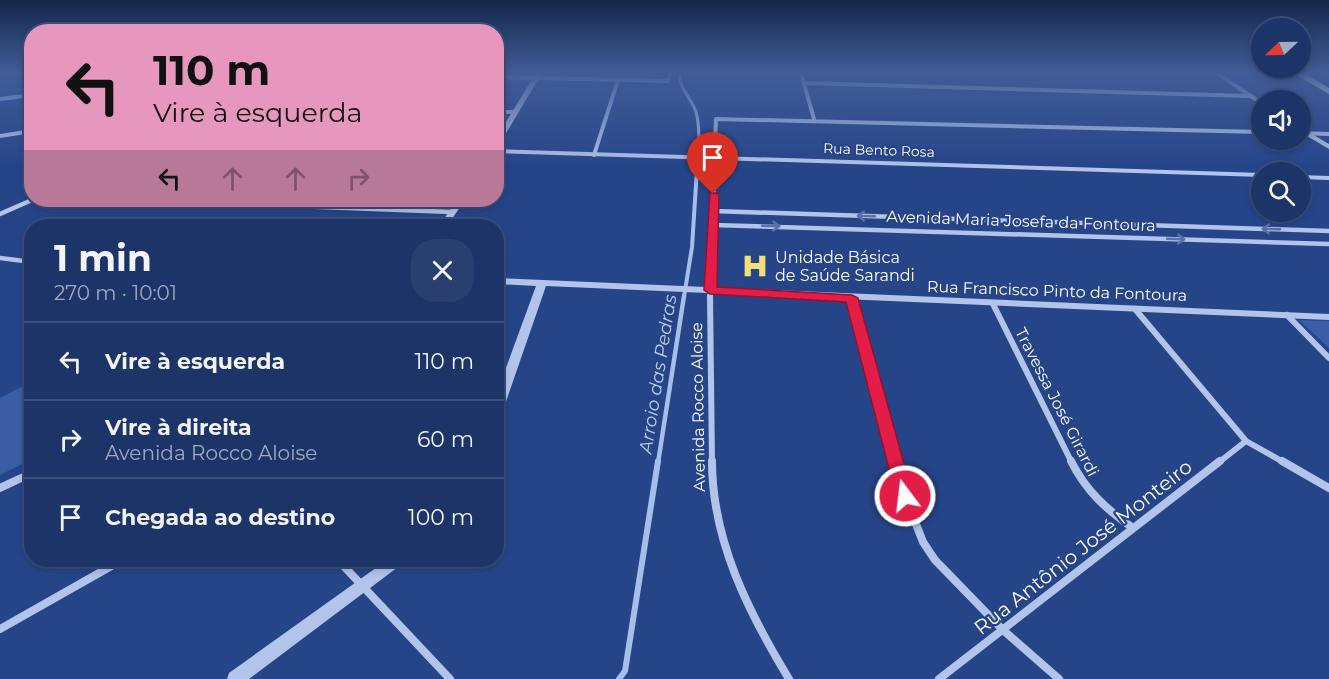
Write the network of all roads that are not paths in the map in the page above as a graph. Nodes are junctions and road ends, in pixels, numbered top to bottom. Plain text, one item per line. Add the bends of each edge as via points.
1 (520, 105) edge
2 (610, 105) edge
3 (810, 105) edge
4 (504, 111) edge
5 (516, 112) junction
6 (814, 119) junction
7 (24, 132) edge
8 (504, 132) edge
9 (1251, 132) edge
10 (1311, 133) edge
11 (1329, 134) edge
12 (0, 136) edge
13 (1311, 137) edge
14 (1329, 147) edge
15 (504, 152) edge
16 (594, 155) junction
17 (713, 159) junction
18 (1251, 176) edge
19 (1311, 177) edge
20 (1329, 178) edge
21 (24, 204) edge
22 (289, 207) edge
23 (456, 207) edge
24 (713, 211) junction
25 (453, 212) junction
26 (0, 214) edge
27 (448, 219) edge
28 (1092, 223) junction
29 (713, 225) junction
30 (1329, 231) edge
31 (1103, 237) junction
32 (1329, 244) edge
33 (0, 258) edge
34 (24, 261) edge
35 (504, 281) edge
36 (542, 283) junction
37 (707, 290) junction
38 (852, 298) junction
39 (993, 304) junction
40 (1135, 309) junction
41 (1287, 315) junction
42 (1329, 316) edge
43 (1329, 358) edge
44 (504, 391) edge
45 (1246, 441) junction
46 (24, 477) edge
47 (0, 488) edge
48 (1329, 488) edge
49 (1133, 528) junction
50 (110, 567) edge
51 (345, 567) edge
52 (388, 567) edge
53 (363, 586) junction
54 (0, 629) edge
55 (1003, 630) junction
56 (235, 679) edge
57 (450, 679) edge
58 (789, 679) edge
59 (939, 679) edge
60 (1059, 679) edge

1 - 5 street
2 - 16 street
3 - 6 street
4 - 5 street
5 - 8 street
6 - 9 street
6 - 17 street, Avenida Rocco Aloise via 716,119
7 - 12 street
10 - 11 street
13 - 14 street
15 - 16 street, Rua Bento Rosa
16 - 17 street, Rua Bento Rosa
17 - 18 street, Rua Bento Rosa
17 - 24 street, Avenida Rocco Aloise
19 - 20 street
21 - 26 street
22 - 25 street
23 - 25 street
28 -> 24 street, Avenida Maria Josefa da Fontoura
24 - 29 street, Avenida Rocco Aloise
25 - 27 street
30 -> 28 street, Avenida Maria Josefa da Fontoura
28 - 31 street
29 -> 31 street, Avenida Maria Josefa da Fontoura
29 - 37 street, Avenida Rocco Aloise
31 -> 32 street, Avenida Maria Josefa da Fontoura
33 - 34 street
35 - 36 street, Rua Francisco Pinto da Fontoura
36 - 37 street, Rua Francisco Pinto da Fontoura
36 - 44 street
37 - 38 street, Rua Francisco Pinto da Fontoura
37 - 58 street, Avenida Rocco Aloise via 712,492 732,568 756,625
38 - 39 street, Rua Francisco Pinto da Fontoura
38 - 55 street via 915,525 935,560
39 - 40 street, Rua Francisco Pinto da Fontoura
39 - 49 street, Travessa José Girardi via 1081,481 1102,506
40 - 41 street, Rua Francisco Pinto da Fontoura
40 - 45 street
41 - 42 street, Rua Francisco Pinto da Fontoura
41 - 43 street
45 - 48 street
45 - 49 street, Rua Antônio José Monteiro
46 - 47 street
49 - 55 street, Rua Antônio José Monteiro
50 - 54 street
51 - 53 street
52 - 53 street
53 - 56 street
53 - 57 street
55 - 59 street, Rua Antônio José Monteiro
55 - 60 street

